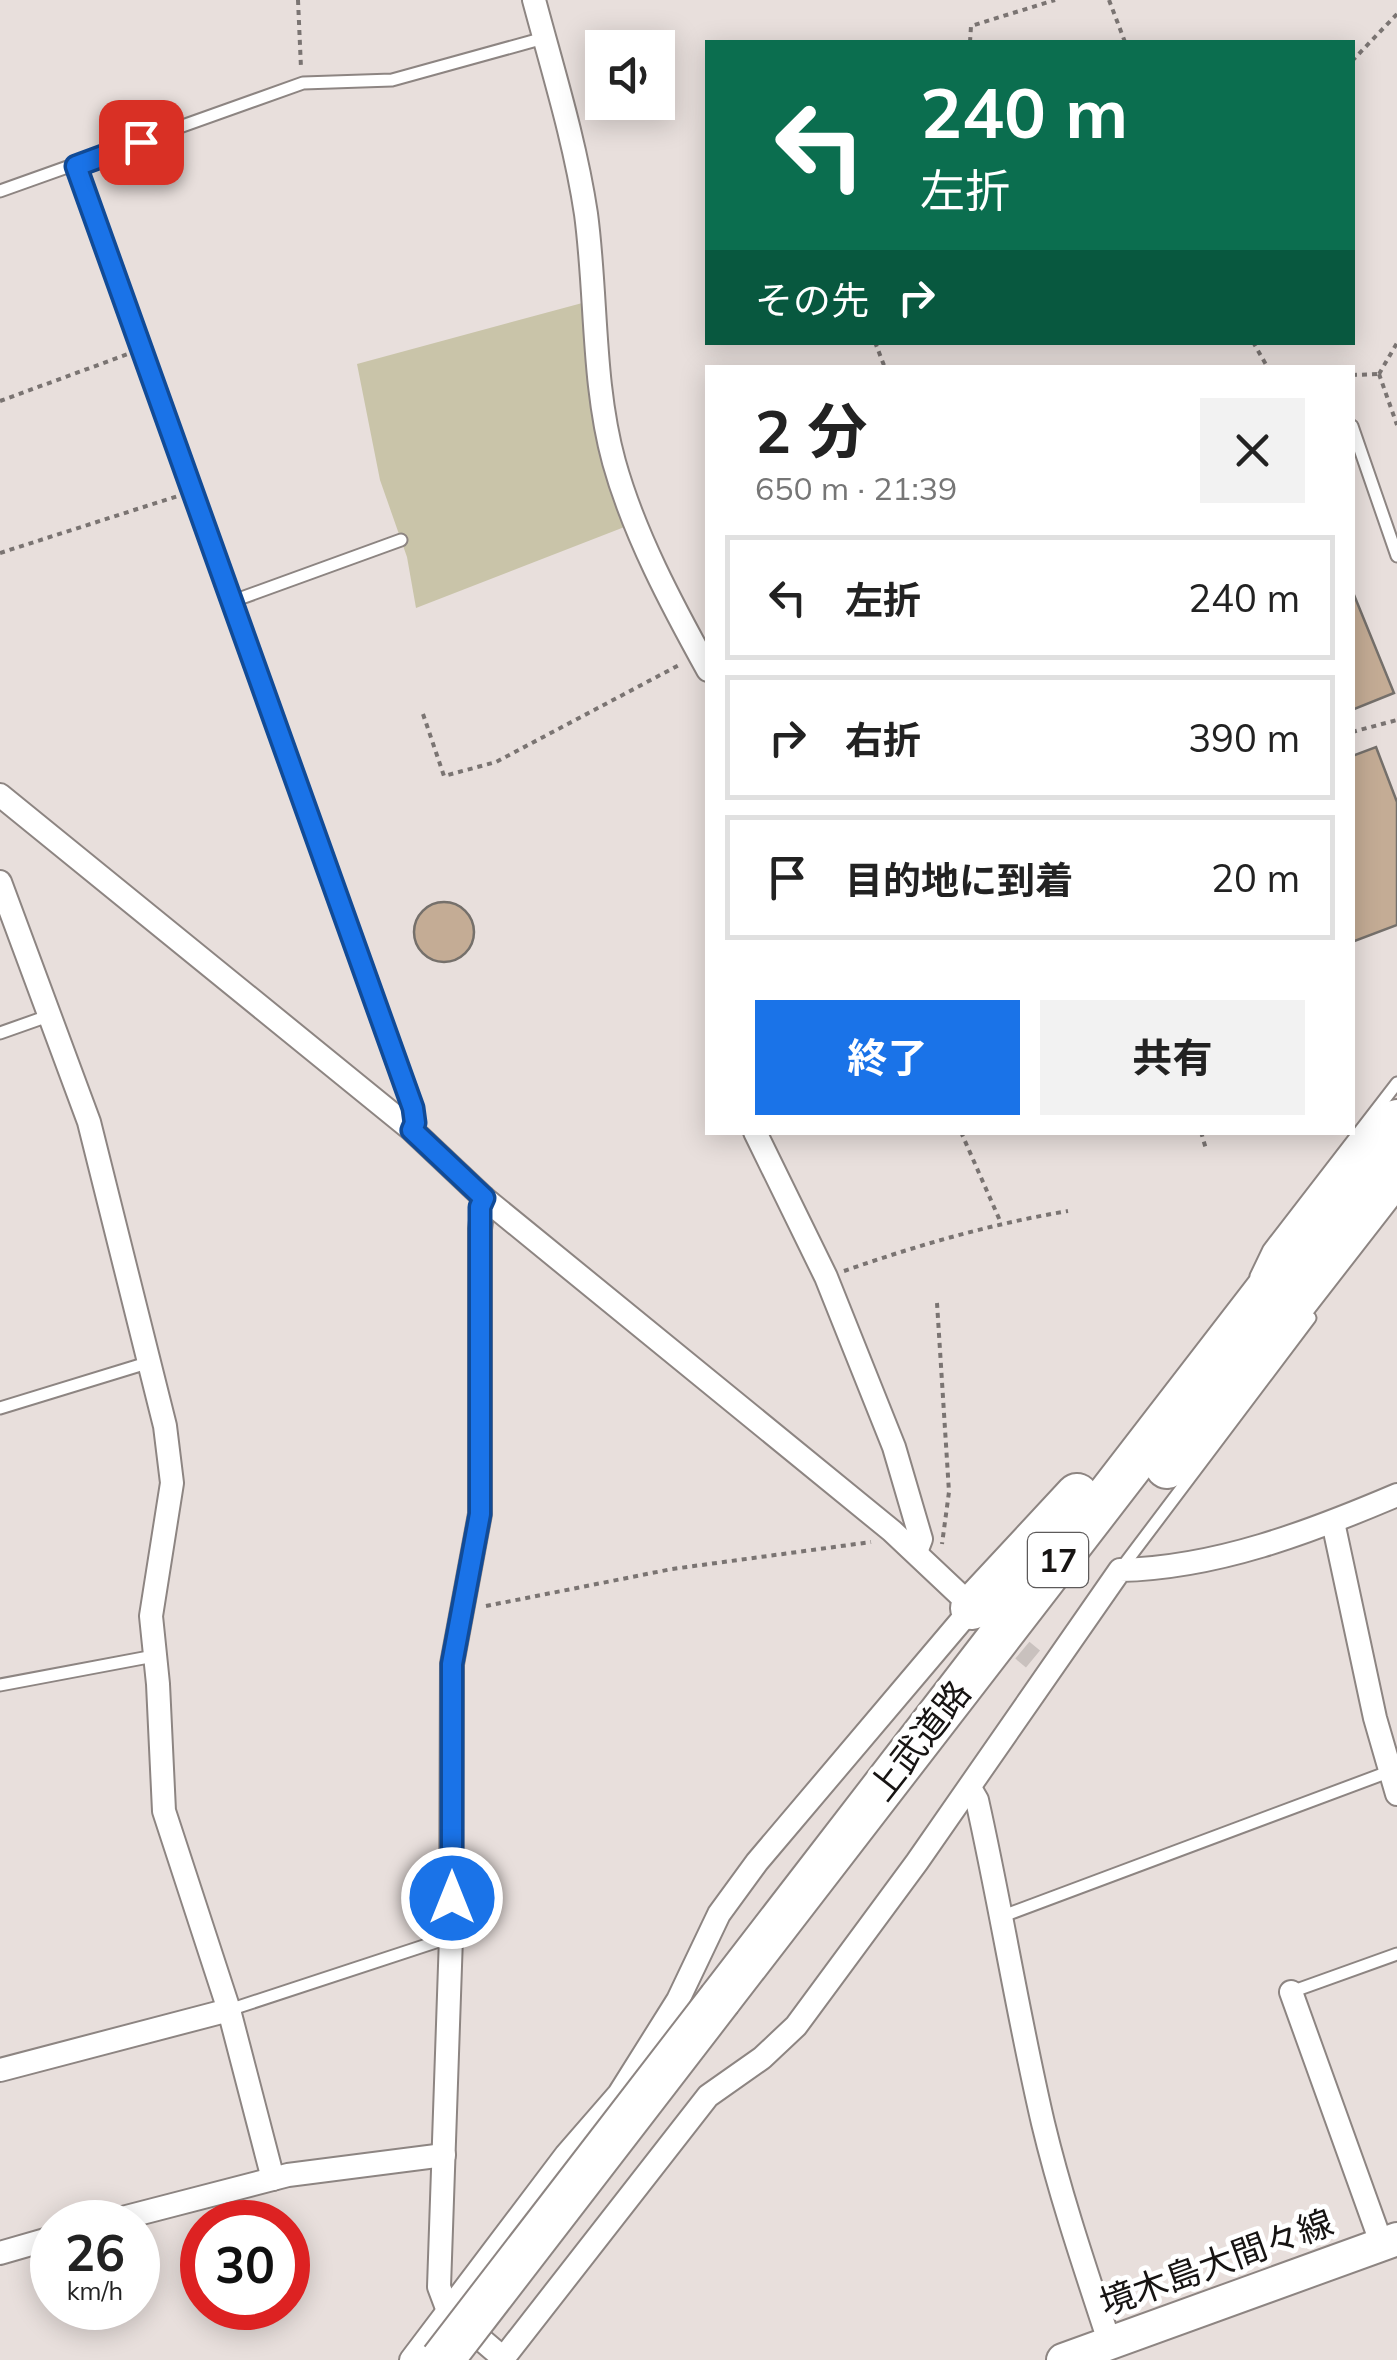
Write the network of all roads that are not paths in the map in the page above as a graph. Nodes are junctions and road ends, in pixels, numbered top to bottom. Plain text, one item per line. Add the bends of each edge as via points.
1 (534, 0) edge
2 (544, 38) junction
3 (76, 166) junction
4 (0, 191) edge
5 (1355, 435) edge
6 (402, 540) dead end
7 (1397, 556) edge
8 (233, 601) junction
9 (703, 662) edge
10 (0, 794) edge
11 (0, 882) edge
12 (51, 1015) junction
13 (0, 1033) edge
14 (1397, 1082) edge
15 (1397, 1121) edge
16 (412, 1130) junction
17 (755, 1135) edge
18 (1397, 1171) edge
19 (484, 1198) junction
20 (1300, 1246) junction
21 (1258, 1285) junction
22 (1312, 1314) dead end
23 (147, 1362) junction
24 (0, 1408) edge
25 (1397, 1495) edge
26 (1332, 1522) junction
27 (922, 1558) junction
28 (1120, 1570) junction
29 (980, 1614) junction
30 (154, 1656) junction
31 (0, 1685) edge
32 (1394, 1783) edge
33 (970, 1788) junction
34 (1003, 1916) junction
35 (451, 1937) junction
36 (1397, 1954) edge
37 (1292, 1992) joint
38 (731, 2007) junction
39 (229, 2010) junction
40 (0, 2070) edge
41 (619, 2094) junction
42 (675, 2136) junction
43 (444, 2155) junction
44 (273, 2179) junction
45 (160, 2208) edge
46 (1390, 2242) edge
47 (30, 2244) edge
48 (0, 2253) edge
49 (448, 2312) junction
50 (1102, 2351) edge
51 (411, 2360) edge
52 (442, 2360) edge
53 (493, 2360) edge
54 (1063, 2360) edge

1 - 2 street
2 - 3 lane via 392,80 302,82
2 - 9 street via 585,212 614,463
3 - 4 lane
3 - 8 lane
5 - 7 lane
6 - 8 lane
8 - 16 lane via 413,1108
10 - 16 street
11 - 12 street
12 - 13 lane
12 - 23 street via 89,1122
14 - 21 lane via 1269,1249 1257,1271
15 - 20 highway, 上武道路 / 17
16 - 19 street
17 - 27 street via 826,1278 894,1447 915,1509
18 - 38 highway, 上武道路 / 17
19 - 27 street
19 - 35 street via 480,1514 452,1664
20 - 21 highway
20 - 38 highway, 上武道路 / 17
21 - 29 highway via 1192,1354
22 - 28 lane
23 - 24 lane
23 - 30 street via 172,1484 152,1600
25 - 26 street
26 - 28 street via 1228,1555
26 - 32 street
27 - 29 street
28 - 33 street via 1041,1666
29 - 41 street via 748,1875 719,1914 678,2000
30 - 31 lane
30 - 39 street via 164,1811
32 - 34 lane
33 - 34 street
33 - 42 street via 796,2026 708,2096
34 - 50 street via 1044,2128
35 - 39 lane
35 - 43 street
36 - 37 lane
37 - 46 street
38 - 52 highway, 上武道路 / 17, bridge
38 - 53 highway, 上武道路 / 17
39 - 40 street
39 - 44 street
41 - 42 street
41 - 49 street
42 - 53 street
43 - 44 street
43 - 49 street via 439,2287
44 - 45 street
46 - 50 main road, 境木島大間々線
47 - 48 street
49 - 51 street
49 - 53 street
50 - 54 main road, 境木島大間々線

